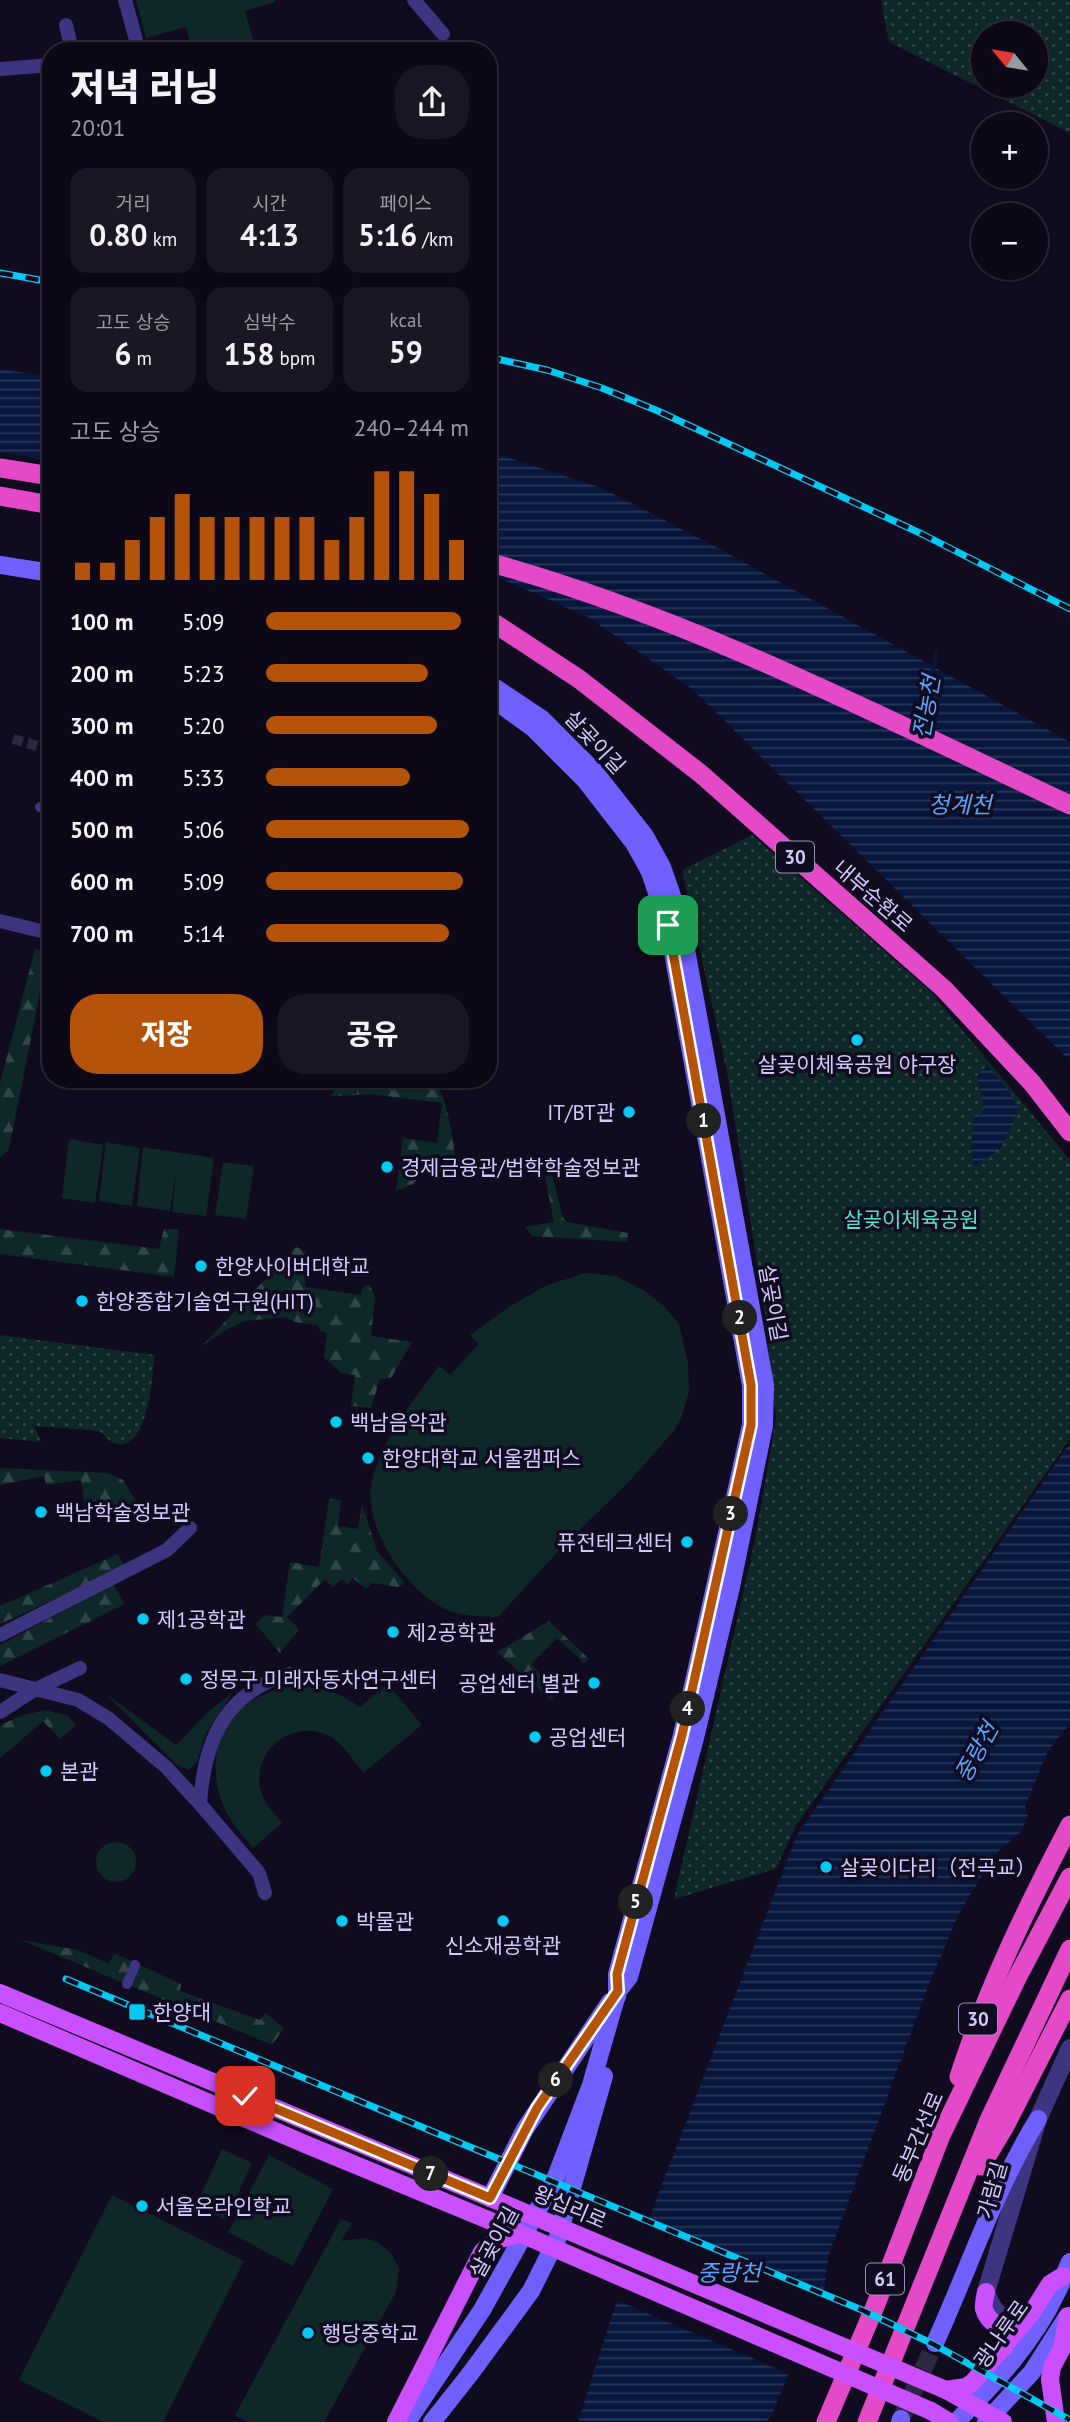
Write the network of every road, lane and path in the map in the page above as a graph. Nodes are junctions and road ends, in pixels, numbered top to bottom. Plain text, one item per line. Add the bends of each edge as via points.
1 (125, 0) edge
2 (414, 0) edge
3 (66, 25) dead end
4 (443, 34) dead end
5 (70, 42) edge
6 (137, 42) edge
7 (42, 66) edge
8 (0, 69) edge
9 (0, 468) edge
10 (42, 475) edge
11 (0, 496) edge
12 (42, 503) edge
13 (0, 565) edge
14 (497, 565) edge
15 (42, 572) edge
16 (497, 625) edge
17 (497, 689) edge
18 (497, 702) edge
19 (1070, 805) edge
20 (0, 921) edge
21 (41, 931) dead end
22 (1070, 1132) edge
23 (570, 1167) dead end
24 (586, 1168) dead end
25 (190, 1528) dead end
26 (0, 1635) edge
27 (80, 1668) dead end
28 (290, 1674) dead end
29 (2, 1675) edge
30 (34, 1690) junction
31 (0, 1712) edge
32 (200, 1804) junction
33 (1070, 1825) edge
34 (1070, 1877) edge
35 (265, 1893) dead end
36 (1070, 1948) edge
37 (135, 1965) dead end
38 (127, 1984) dead end
39 (618, 1991) junction
40 (0, 1993) edge
41 (1070, 1999) edge
42 (0, 2013) edge
43 (1070, 2048) edge
44 (1038, 2119) junction
45 (941, 2135) junction
46 (490, 2198) junction
47 (954, 2208) junction
48 (521, 2234) junction
49 (1063, 2277) edge
50 (986, 2292) junction
51 (1031, 2314) junction
52 (1069, 2314) edge
53 (935, 2343) tunnel mouth
54 (1004, 2348) junction
55 (1046, 2353) junction
56 (946, 2390) junction
57 (973, 2405) junction
58 (994, 2420) edge
59 (397, 2422) edge
60 (407, 2422) edge
61 (432, 2422) edge
62 (826, 2422) edge
63 (867, 2422) edge
64 (950, 2422) edge
65 (956, 2422) edge
66 (1056, 2422) edge

1 - 6 street
2 - 4 street
3 - 5 street
7 - 8 street
9 - 10 highway
11 - 12 highway
13 - 15 main road
14 - 19 highway via 594,594 744,654
16 - 22 highway, 내부순환로 / 30 via 579,679 721,792 944,989 1032,1083
17 - 39 main road, 살곶이길 via 542,719 594,771 645,836 662,867 681,922 765,1385 764,1426 695,1738 629,1977
18 - 39 main road, 살곶이길 via 533,728 585,780 634,843 650,872 668,925 751,1385 751,1425 682,1735 617,1974
20 - 21 street
23 - 24 street
25 - 26 street via 167,1550
27 - 30 street
28 - 32 street via 250,1693 225,1718 202,1772
29 - 30 street
30 - 31 street
30 - 32 street via 78,1700 108,1718 166,1766
32 - 35 street via 259,1873
33 - 45 highway, 30 via 999,1968
34 - 45 highway, 동부간선로 / 61
36 - 47 highway, 61 via 994,2108
37 - 38 street
39 - 46 main road via 531,2118
39 - 60 main road, 살곶이길 via 556,2177 482,2310
39 - 61 main road, 살곶이길 via 615,2031 558,2237 531,2291
40 - 46 main road, 왕십리로
41 - 47 highway via 1005,2126
42 - 48 main road, bridge
43 - 44 street, 가람길
44 - 50 street, 가람길
44 - 53 main road via 1004,2182
45 - 62 highway, 동부간선로 / 61
46 - 56 main road, 왕십리로, bridge
47 - 63 highway, 61
48 - 59 main road via 490,2243 482,2252
48 - 64 main road, bridge
49 - 51 main road via 1050,2284
49 - 55 main road via 1055,2314 1039,2342 1039,2349
49 - 57 main road, 광나루로 via 1018,2355
50 - 51 street via 1000,2316
50 - 54 main road via 983,2308 1003,2331
51 - 54 main road
52 - 55 main road
52 - 66 main road via 1050,2379
54 - 56 main road via 973,2382
55 - 58 main road
56 - 57 main road, 왕십리로
57 - 58 main road, 왕십리로
57 - 65 main road, 광나루로

